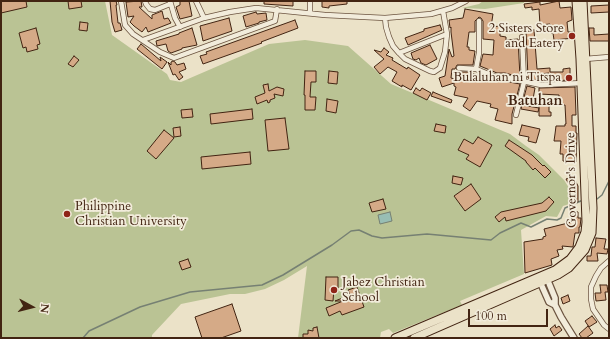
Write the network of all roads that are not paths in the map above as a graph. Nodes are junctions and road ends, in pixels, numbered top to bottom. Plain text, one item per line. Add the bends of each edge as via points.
1 (121, 1) edge
2 (146, 1) edge
3 (196, 1) edge
4 (310, 1) edge
5 (466, 1) edge
6 (576, 1) edge
7 (583, 1) edge
8 (170, 3) edge
9 (277, 9) junction
10 (443, 11) junction
11 (310, 13) junction
12 (204, 18) junction
13 (385, 18) junction
14 (479, 21) dead end
15 (180, 27) junction
16 (447, 34) junction
17 (522, 36) dead end
18 (143, 40) junction
19 (399, 53) junction
20 (609, 57) edge
21 (583, 59) junction
22 (459, 68) dead end
23 (476, 69) junction
24 (524, 82) junction
25 (584, 82) junction
26 (516, 115) dead end
27 (609, 261) edge
28 (543, 281) junction
29 (609, 329) edge
30 (395, 338) edge
31 (414, 338) edge
32 (574, 338) edge

1 - 18 street via 125,25
2 - 8 street via 150,9 155,10
3 - 12 street
4 - 11 street
5 - 10 street
6 - 21 highway, Governor's Drive
7 - 21 highway, Governor's Drive
8 - 15 street
9 - 11 street
9 - 12 street via 256,8
9 - 18 street via 275,21 174,58
10 - 13 street via 420,16
10 - 16 street
11 - 13 street
12 - 15 street
13 - 19 street via 389,37
14 - 23 street
15 - 18 street
16 - 19 street
16 - 19 street via 443,63 436,71 430,71 405,59
17 - 24 street
20 - 21 street
21 - 25 highway, Governor's Drive
22 - 23 street
23 - 24 street via 496,77
24 - 25 street via 541,85
24 - 26 street
25 - 28 highway, Governor's Drive via 589,191 585,232 579,247 566,263
27 - 29 street via 601,268 591,287 593,309
28 - 30 highway, Governor's Drive
28 - 31 highway, Governor's Drive
28 - 32 street via 549,302 555,305

